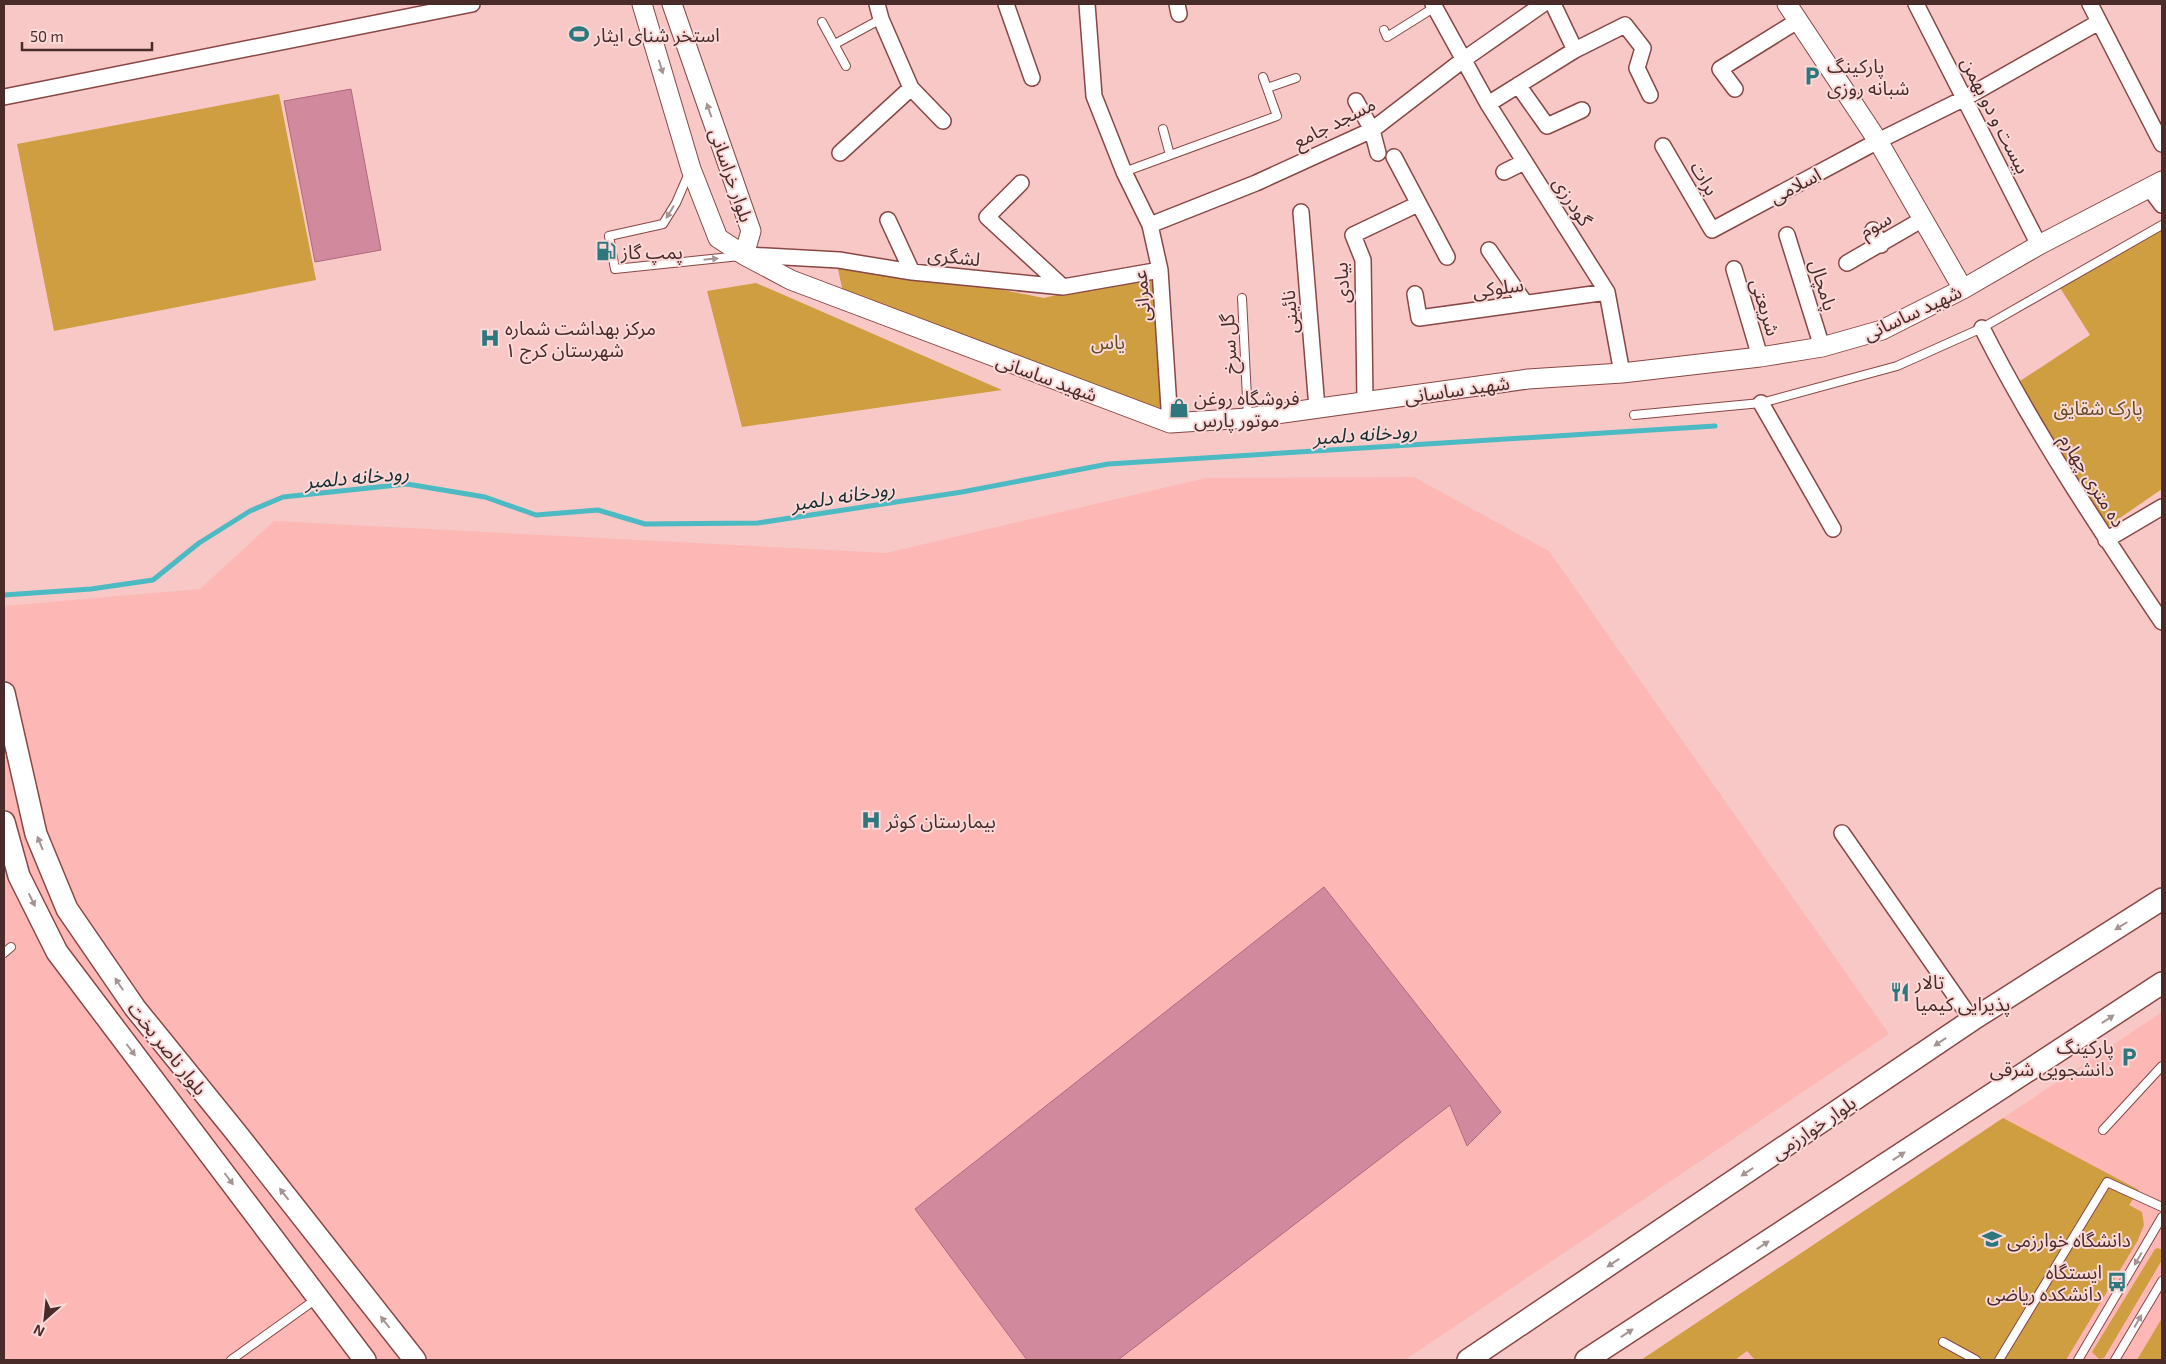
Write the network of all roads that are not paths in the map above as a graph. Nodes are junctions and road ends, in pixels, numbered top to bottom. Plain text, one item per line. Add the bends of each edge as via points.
1 (472, 4) edge
2 (642, 4) edge
3 (672, 4) edge
4 (877, 4) edge
5 (1006, 4) edge
6 (1087, 4) edge
7 (1543, 4) edge
8 (1553, 4) edge
9 (1787, 4) edge
10 (1916, 4) edge
11 (2090, 4) edge
12 (1434, 5) edge
13 (882, 19) junction
14 (1799, 20) junction
15 (822, 22) dead end
16 (2099, 22) junction
17 (1384, 30) dead end
18 (835, 44) junction
19 (1575, 50) junction
20 (1463, 60) junction
21 (846, 66) dead end
22 (1263, 77) dead end
23 (1032, 78) dead end
24 (1296, 78) dead end
25 (1518, 85) junction
26 (912, 88) junction
27 (1267, 88) junction
28 (1735, 89) dead end
29 (1650, 95) dead end
30 (4, 97) edge
31 (1965, 98) junction
32 (1356, 101) dead end
33 (1488, 104) junction
34 (1582, 110) dead end
35 (943, 121) dead end
36 (1163, 129) dead end
37 (1372, 130) junction
38 (1878, 141) junction
39 (2162, 144) edge
40 (1663, 146) dead end
41 (840, 152) dead end
42 (1378, 153) dead end
43 (1170, 155) junction
44 (1394, 157) dead end
45 (1524, 162) junction
46 (691, 169) junction
47 (1124, 172) junction
48 (1504, 172) dead end
49 (1021, 183) dead end
50 (2156, 185) edge
51 (1418, 204) junction
52 (2162, 205) edge
53 (1301, 212) dead end
54 (1923, 219) junction
55 (888, 220) dead end
56 (1150, 225) junction
57 (2162, 225) edge
58 (1712, 230) joint
59 (1873, 230) dead end
60 (1787, 235) dead end
61 (1881, 245) junction
62 (2039, 245) junction
63 (1489, 250) dead end
64 (744, 255) junction
65 (1849, 257) dead end
66 (1447, 258) dead end
67 (1734, 269) dead end
68 (1160, 270) junction
69 (912, 272) junction
70 (1063, 287) junction
71 (1963, 289) junction
72 (1608, 292) junction
73 (1415, 294) dead end
74 (1242, 298) dead end
75 (1525, 303) junction
76 (1982, 328) junction
77 (1822, 347) junction
78 (1760, 357) junction
79 (1622, 373) junction
80 (1365, 402) junction
81 (1761, 403) junction
82 (1318, 408) junction
83 (1634, 415) dead end
84 (1248, 418) junction
85 (1170, 423) junction
86 (2162, 507) edge
87 (1833, 529) dead end
88 (2106, 540) junction
89 (2162, 622) edge
90 (4, 693) edge
91 (4, 822) edge
92 (1842, 833) dead end
93 (2162, 900) edge
94 (11, 947) dead end
95 (4, 953) edge
96 (2162, 983) edge
97 (1972, 1020) junction
98 (2162, 1066) edge
99 (2103, 1130) dead end
100 (2162, 1207) edge
101 (2162, 1217) edge
102 (2162, 1282) edge
103 (312, 1302) dead end
104 (1943, 1342) dead end
105 (231, 1360) edge
106 (365, 1360) edge
107 (415, 1360) edge
108 (1468, 1360) edge
109 (1586, 1360) edge
110 (1976, 1360) edge
111 (1999, 1360) edge
112 (2078, 1360) edge
113 (2115, 1360) edge

1 - 30 street
2 -> 46 street, بلوار خراسانی
64 -> 3 street, بلوار خراسانی via 751,231
4 - 13 street
5 - 23 street
6 - 47 street, عمرانی via 1094,96
7 - 20 street, مسجد جامع
8 - 19 street
9 - 14 street
10 - 31 street, بیست و دو بهمن
11 - 16 street
12 - 17 lane via 1387,37
12 - 20 street, گودرزی
13 - 18 lane
13 - 26 street
14 - 28 street via 1720,69
14 - 38 street
15 - 18 lane
16 - 31 street, اسلامی
16 - 39 street
18 - 21 lane
19 - 25 street
19 - 29 street via 1625,24 1643,48 1637,68
20 - 33 street, گودرزی
20 - 37 street, مسجد جامع
22 - 27 lane
24 - 27 lane
25 - 33 street
25 - 34 street via 1547,126
26 - 35 street
26 - 41 street
27 - 43 lane via 1277,116
31 - 38 street, اسلامی
31 - 62 street, بیست و دو بهمن
32 - 37 street
33 - 45 street, گودرزی
36 - 43 lane
37 - 42 street
37 - 56 street, مسجد جامع via 1256,183
38 - 54 street
38 - 58 street, اسلامی
40 - 58 street, برات
43 - 47 lane
44 - 51 street
45 - 48 street
45 - 72 street, گودرزی
46 - 64 street, بلوار خراسانی via 718,238
46 -> 64 lane via 663,224 609,236 615,269
47 - 56 street, عمرانی
49 - 70 street via 987,217
50 - 52 street
50 - 62 street, شهید ساسانی
51 - 66 street
51 - 80 street, بیادی via 1353,235 1362,260
53 - 82 street, نائینی
54 - 61 street, سوم
54 - 71 street
55 - 69 street
56 - 68 street, عمرانی
57 - 76 lane, شهید ساسانی
59 - 61 street
60 - 77 street, پامچال
61 - 65 street, سوم
62 - 71 street, شهید ساسانی
63 - 75 street
64 - 69 street, لشگری via 839,260
64 - 85 street, شهید ساسانی via 791,280 845,302
67 - 78 street, شریعتی
68 - 70 street, لشگری
68 - 85 street, عمرانی
69 - 70 street, لشگری
71 - 77 street, شهید ساسانی via 1882,330
72 - 75 street, سلوکی
72 - 79 street, گودرزی
73 - 75 street, سلوکی via 1418,318
74 - 84 lane, گل سرخ
76 - 81 lane, شهید ساسانی via 1897,366
76 - 88 street, ده متری چهارم via 2011,387
77 - 78 street, شهید ساسانی
78 - 79 street, شهید ساسانی
79 - 80 street, شهید ساسانی via 1528,379
80 - 82 street, شهید ساسانی
81 - 83 lane, شهید ساسانی
81 - 87 street
82 - 84 street, شهید ساسانی
84 - 85 street, شهید ساسانی
86 - 88 street
88 - 89 street, ده متری چهارم
107 -> 90 main road, بلوار ناصر بخت via 135,1008 67,909 36,834
91 -> 106 main road, بلوار ناصر بخت via 19,876 57,952
92 - 97 street
93 -> 97 main road, بلوار خوارزمی
94 - 95 lane
109 -> 96 main road
97 -> 108 main road, بلوار خوارزمی
98 - 99 lane
100 - 111 lane via 2107,1182
101 -> 112 lane
113 -> 102 lane
103 - 105 lane
104 - 110 lane

